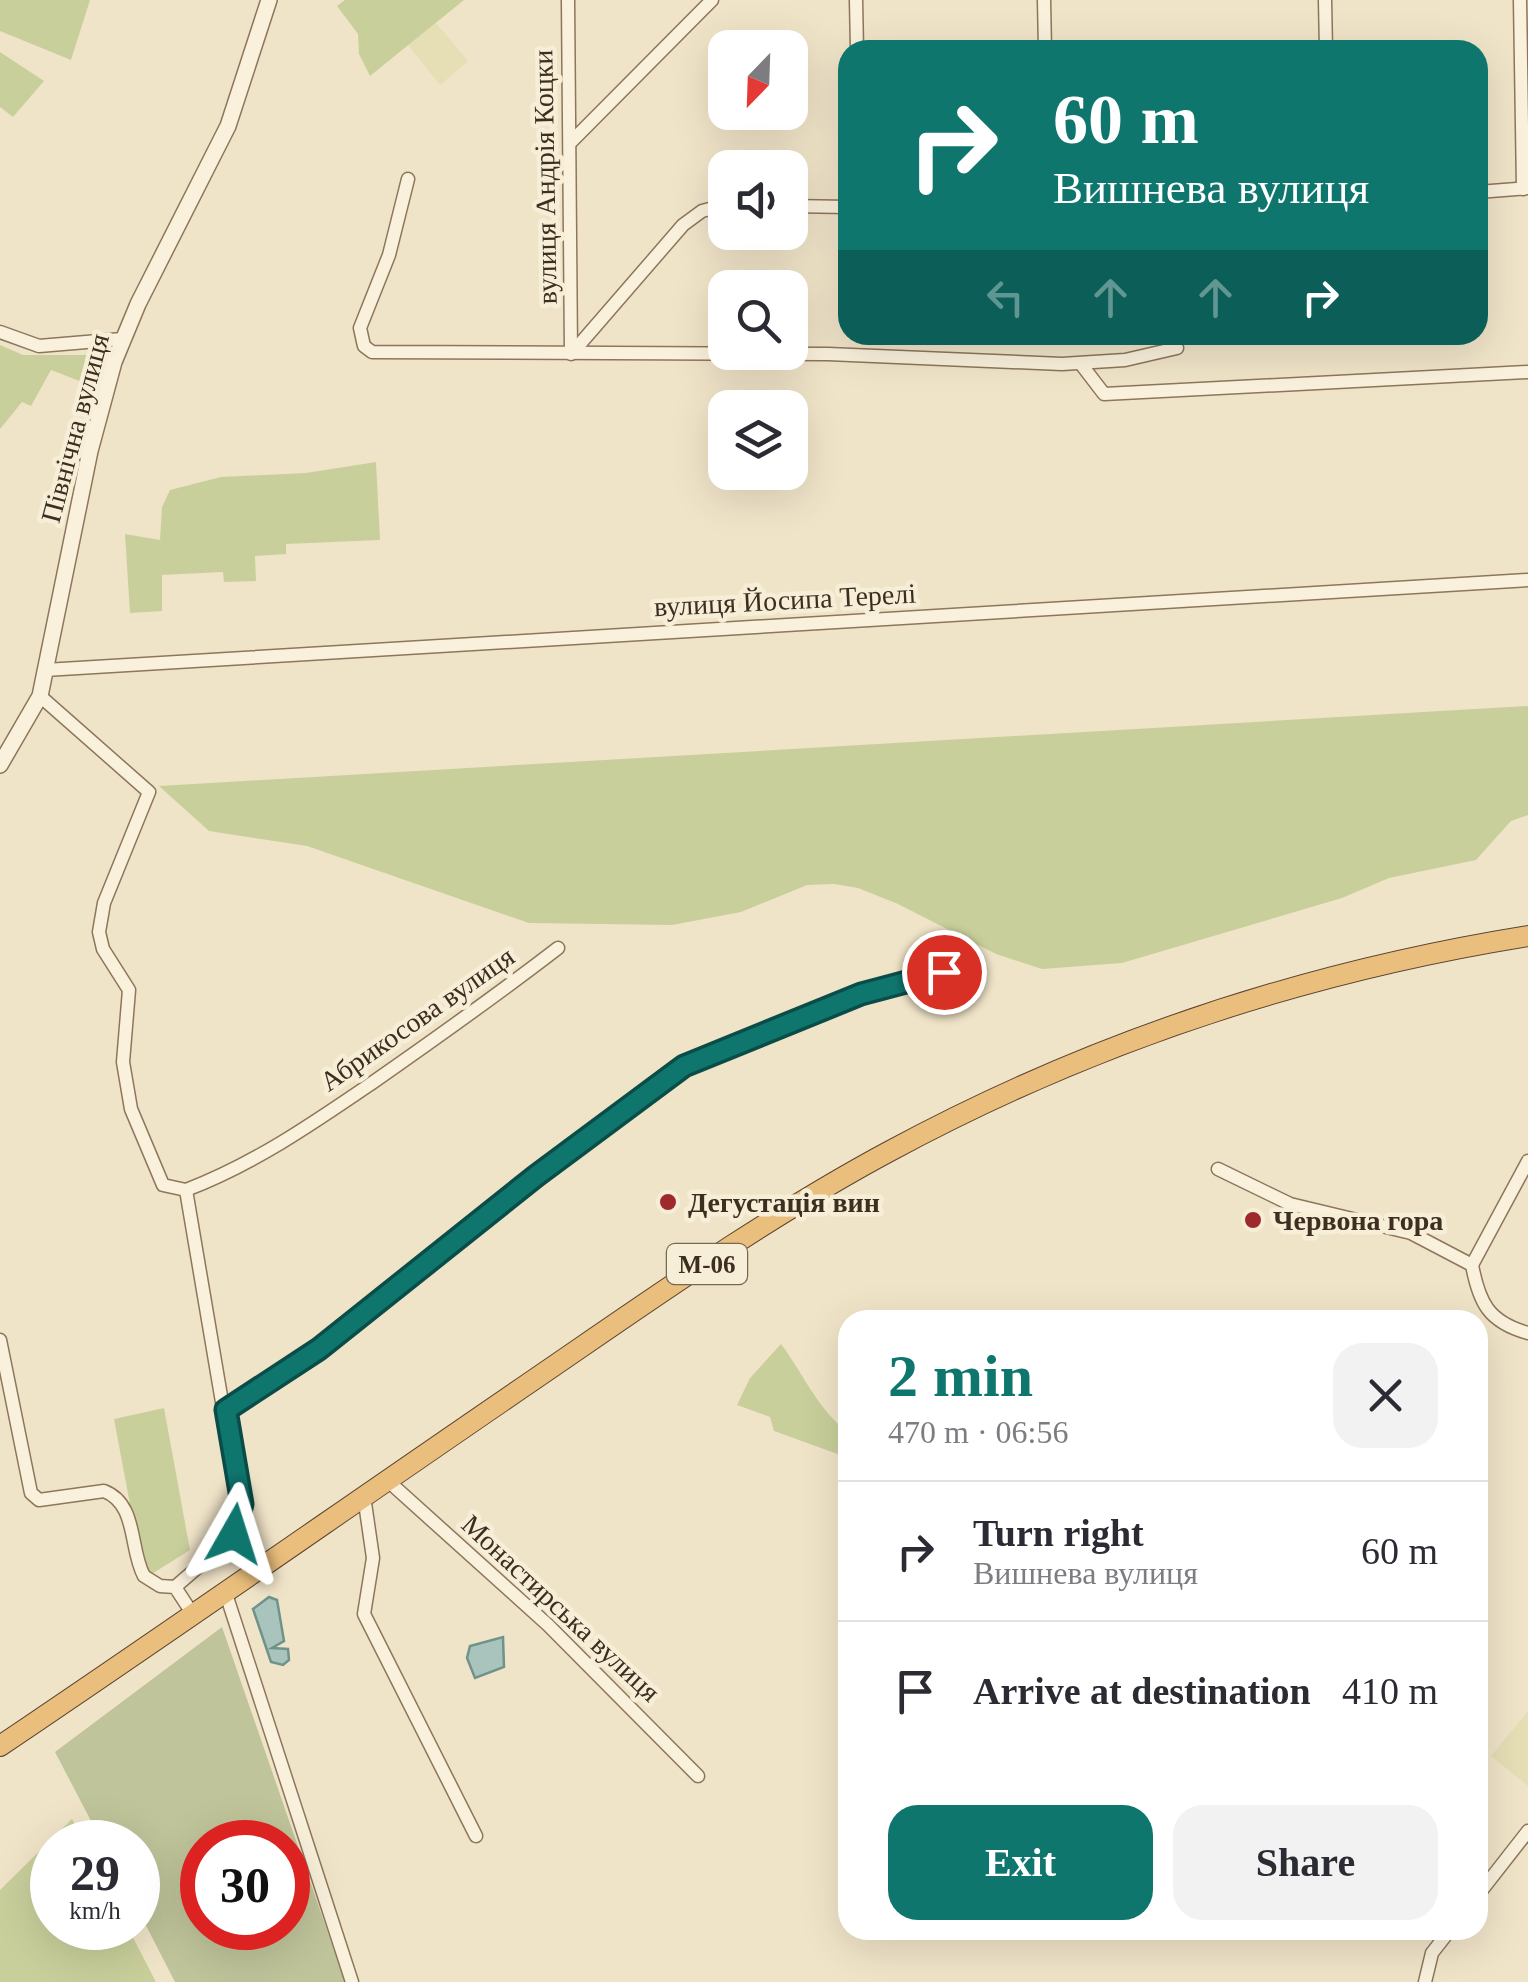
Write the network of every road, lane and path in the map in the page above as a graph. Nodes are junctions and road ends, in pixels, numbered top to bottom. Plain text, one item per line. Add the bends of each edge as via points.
1 (269, 0) edge
2 (568, 0) edge
3 (712, 0) edge
4 (856, 0) edge
5 (1044, 0) edge
6 (1325, 0) edge
7 (1520, 0) edge
8 (856, 40) edge
9 (1046, 40) edge
10 (1326, 40) edge
11 (570, 144) junction
12 (408, 180) dead end
13 (1526, 188) edge
14 (1488, 191) edge
15 (808, 206) edge
16 (838, 207) edge
17 (708, 209) edge
18 (0, 332) edge
19 (122, 339) junction
20 (1177, 348) dead end
21 (571, 354) junction
22 (1084, 369) junction
23 (1528, 372) edge
24 (1528, 580) edge
25 (46, 670) junction
26 (40, 696) junction
27 (0, 764) edge
28 (1528, 936) edge
29 (558, 948) dead end
30 (944, 972) dead end
31 (1528, 1161) edge
32 (1218, 1169) dead end
33 (186, 1190) junction
34 (1472, 1264) junction
35 (1528, 1333) edge
36 (0, 1340) edge
37 (226, 1410) junction
38 (387, 1480) junction
39 (364, 1496) junction
40 (175, 1587) junction
41 (225, 1591) junction
42 (192, 1613) junction
43 (0, 1746) edge
44 (698, 1776) dead end
45 (1528, 1832) edge
46 (476, 1836) dead end
47 (1488, 1882) edge
48 (1442, 1940) edge
49 (352, 1982) edge
50 (1425, 1982) edge

1 - 19 street, Північна вулиця via 228,126
2 - 11 street, вулиця Андрія Коцки
3 - 11 street
4 - 8 street
5 - 9 street
6 - 10 street
7 - 13 street
11 - 21 street, вулиця Андрія Коцки
12 - 21 street via 360,328 364,346 382,354
13 - 14 street
15 - 16 street
17 - 21 street via 684,225
18 - 19 street via 39,346
19 - 25 street, Північна вулиця via 90,450
20 - 22 street
21 - 22 street via 914,356
22 - 23 street via 1104,394
24 - 25 street, вулиця Йосипа Терелі
25 - 26 street, Північна вулиця
26 - 27 street, Північна вулиця
26 - 33 street via 150,792 99,932 129,990 123,1062 131,1109 163,1185
28 - 38 highway, М-06 via 1414,955 1210,1011 966,1113 777,1218
29 - 33 street, Абрикосова вулиця via 304,1130
30 - 37 street via 861,994 684,1066 319,1349
31 - 34 street
32 - 34 street via 1290,1204 1411,1233
33 - 37 street
34 - 35 street via 1479,1299 1506,1327
36 - 40 street via 31,1493 39,1500 112,1494 131,1526 144,1576
37 - 40 street via 242,1504 238,1525 214,1556
38 - 39 highway, М-06
38 - 44 street, Монастирська вулиця via 548,1625
39 - 41 highway, М-06
39 - 46 street via 373,1558 364,1614
40 - 42 street
41 - 42 highway, М-06
41 - 49 street
42 - 43 highway, М-06
45 - 47 street
48 - 50 street

